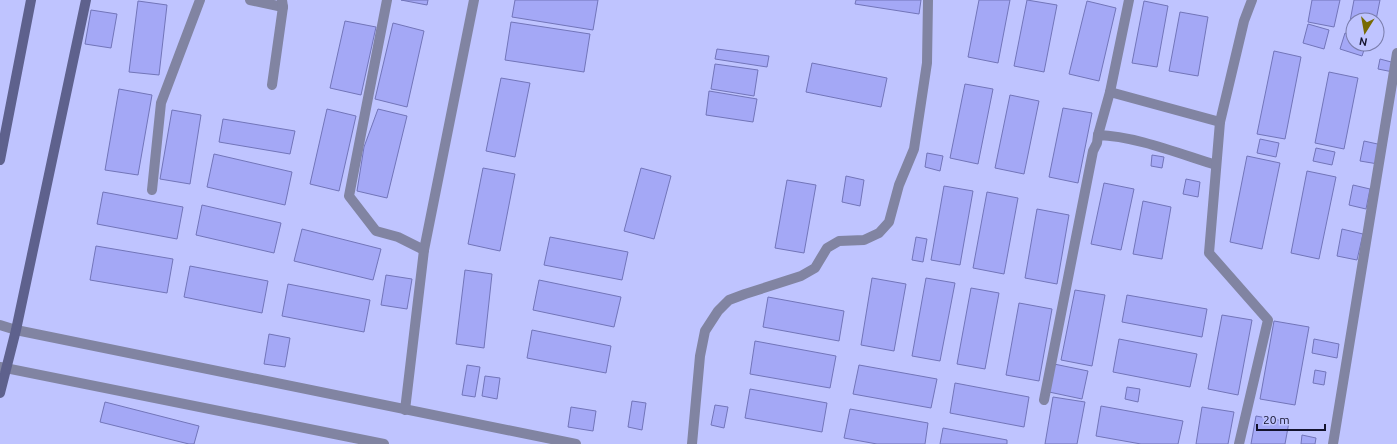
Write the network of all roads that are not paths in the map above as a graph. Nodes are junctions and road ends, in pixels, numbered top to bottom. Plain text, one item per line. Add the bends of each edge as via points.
1 (31, 0) edge
2 (86, 0) edge
3 (200, 0) edge
4 (250, 0) edge
5 (387, 0) edge
6 (474, 0) edge
7 (928, 0) edge
8 (1129, 0) edge
9 (1252, 0) edge
10 (283, 3) edge
11 (1397, 53) edge
12 (272, 85) dead end
13 (1110, 92) junction
14 (1220, 122) junction
15 (1098, 135) junction
16 (0, 160) edge
17 (1216, 165) junction
18 (152, 190) dead end
19 (424, 250) junction
20 (0, 325) edge
21 (16, 330) junction
22 (3, 368) edge
23 (0, 393) edge
24 (1044, 400) dead end
25 (405, 410) junction
26 (384, 444) edge
27 (576, 444) edge
28 (692, 444) edge
29 (1239, 444) edge
30 (1332, 444) edge

1 - 16 street
2 - 21 street
3 - 18 street via 161,102
4 - 10 street
5 - 19 street via 348,196 376,232 398,237
6 - 19 street
7 - 28 street via 927,63 914,148 899,185 889,222 879,233 864,240 839,241 827,248 815,268 801,276 729,300 718,311 705,331 700,356
8 - 13 street
9 - 14 street via 1244,21
10 - 12 street
11 - 30 street
13 - 14 street
13 - 15 street
14 - 17 street
15 - 17 street via 1113,135
15 - 24 street
17 - 29 street via 1209,253 1268,320
19 - 25 street
20 - 21 street
21 - 22 street
21 - 25 street
22 - 23 street
22 - 26 street
25 - 27 street

